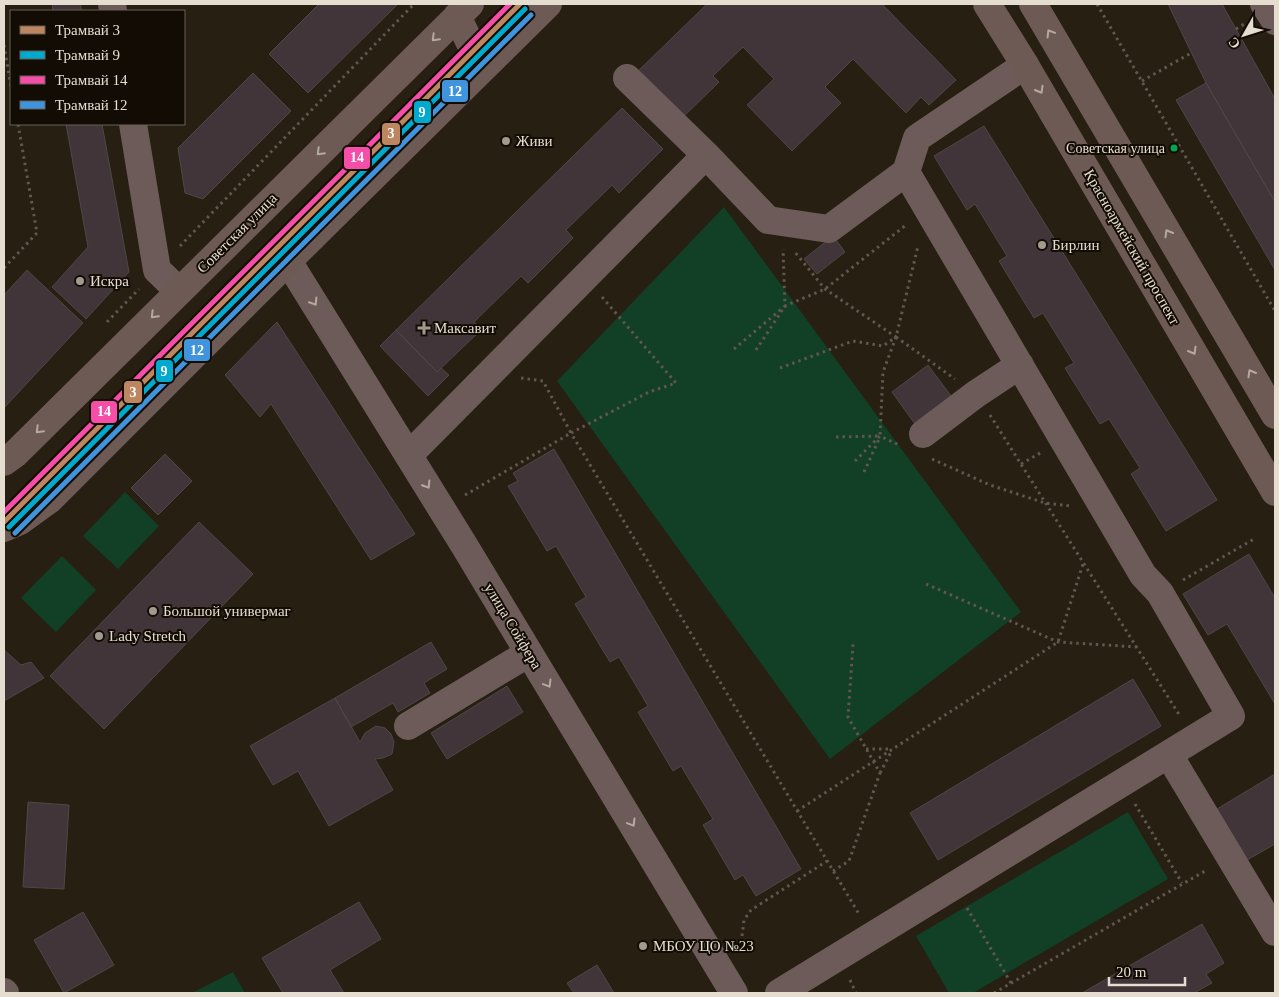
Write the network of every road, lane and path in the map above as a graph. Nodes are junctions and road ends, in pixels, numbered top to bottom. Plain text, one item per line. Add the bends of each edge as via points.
1 (414, 4) edge
2 (548, 4) edge
3 (987, 4) edge
4 (1033, 4) edge
5 (1097, 4) edge
6 (1264, 4) edge
7 (461, 8) edge
8 (1275, 21) edge
9 (4, 46) edge
10 (1191, 52) dead end
11 (1025, 65) junction
12 (482, 68) junction
13 (627, 78) dead end
14 (10, 81) edge
15 (1142, 81) junction
16 (18, 125) edge
17 (132, 125) edge
18 (706, 155) junction
19 (906, 172) junction
20 (928, 208) junction
21 (782, 230) junction
22 (288, 261) junction
23 (4, 268) edge
24 (158, 270) junction
25 (585, 278) junction
26 (825, 290) junction
27 (179, 291) junction
28 (785, 306) junction
29 (1275, 311) edge
30 (104, 326) dead end
31 (896, 337) junction
32 (734, 349) dead end
33 (756, 350) dead end
34 (1020, 365) junction
35 (780, 368) dead end
36 (488, 375) junction
37 (976, 394) junction
38 (1275, 415) edge
39 (571, 433) junction
40 (880, 436) junction
41 (836, 437) dead end
42 (920, 447) junction
43 (409, 455) junction
44 (855, 461) dead end
45 (4, 462) edge
46 (864, 472) dead end
47 (1275, 492) edge
48 (465, 495) dead end
49 (1045, 503) junction
50 (1105, 510) junction
51 (4, 528) edge
52 (1254, 539) dead end
53 (1083, 563) junction
54 (926, 584) dead end
55 (1160, 593) junction
56 (1058, 642) junction
57 (852, 644) dead end
58 (1137, 647) junction
59 (529, 653) junction
60 (408, 726) dead end
61 (1195, 739) junction
62 (866, 749) junction
63 (892, 749) junction
64 (1169, 755) junction
65 (873, 762) junction
66 (880, 774) junction
67 (1122, 784) junction
68 (797, 811) junction
69 (827, 861) junction
70 (833, 871) junction
71 (1205, 871) dead end
72 (1182, 883) junction
73 (955, 886) junction
74 (1275, 932) edge
75 (742, 936) dead end
76 (872, 936) junction
77 (1011, 983) junction
78 (734, 993) edge
79 (778, 993) edge
80 (994, 993) edge

1 - 24 path
2 - 12 main road
3 - 11 main road, Красноармейский проспект
38 -> 4 main road
5 - 15 path
6 - 8 street
7 - 12 main road
7 -> 27 main road, Советская улица
9 - 14 path
10 - 15 path
11 - 19 street via 917,138
11 -> 47 main road, Красноармейский проспект
12 - 22 main road
13 - 18 street
15 - 29 path
16 - 23 path via 37,232
17 - 24 street
18 - 21 street via 768,220
18 - 25 street
19 - 20 street
19 - 21 street via 830,229
20 - 26 path
20 - 31 path
20 - 34 street
21 - 26 path
21 - 28 path
22 -> 43 street, улица Сойфера
22 - 51 main road via 49,500 20,521
24 - 27 street
24 - 30 path
25 - 36 street
25 - 39 path via 676,383 649,392
26 - 28 path
26 - 31 path
27 -> 45 main road, Советская улица
28 - 32 path
28 - 33 path
31 - 35 path via 882,346 853,341
31 - 37 path
31 - 40 path via 883,372
34 - 37 street
34 - 50 street
36 - 39 path via 543,381
36 - 43 street
37 - 42 street
37 - 49 path
39 - 48 path
39 - 68 path
40 - 41 path
40 - 42 path
40 - 44 path
40 - 46 path
42 - 49 path via 990,485
43 -> 59 street, улица Сойфера
49 - 50 path
49 - 53 path
50 - 55 street via 1143,575
52 - 55 path
53 - 56 path
53 - 58 path
54 - 56 path
55 - 61 street via 1232,716
56 - 58 path
56 - 63 path
57 - 62 path via 848,717
58 - 61 path
59 - 60 street
59 -> 78 street, улица Сойфера
61 - 64 street
62 - 63 path
62 - 65 path
63 - 65 path
63 - 66 path
64 - 67 street
64 - 74 street
65 - 66 path
65 - 68 path
66 - 70 path via 849,861
67 - 72 path
67 - 73 street
68 - 69 path
69 - 70 path
69 - 75 path via 751,910 744,920
70 - 76 path
71 - 72 path
72 - 77 path
73 - 76 street
73 - 77 path
76 - 79 street
77 - 80 path

